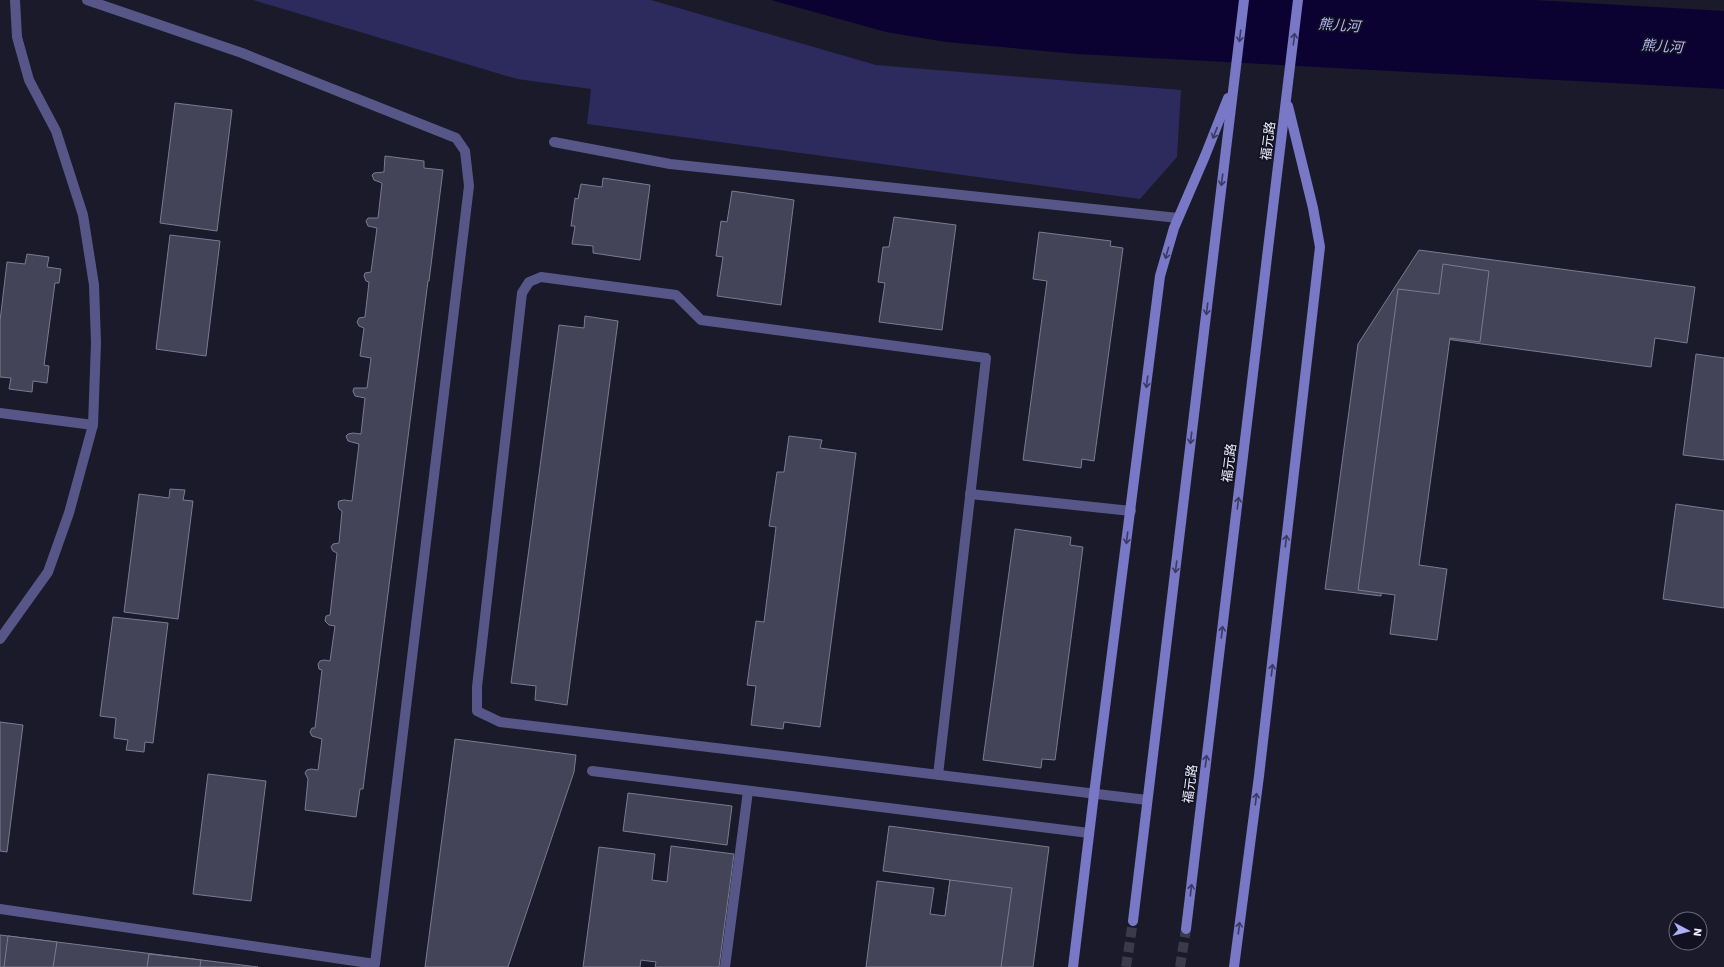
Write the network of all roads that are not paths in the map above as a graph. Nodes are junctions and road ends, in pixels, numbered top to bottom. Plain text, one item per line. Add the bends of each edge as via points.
1 (15, 0) edge
2 (87, 0) edge
3 (1244, 0) edge
4 (1298, 0) edge
5 (1234, 83) junction
6 (1286, 100) junction
7 (554, 142) dead end
8 (1178, 218) junction
9 (0, 413) edge
10 (93, 425) junction
11 (970, 494) junction
12 (1130, 511) junction
13 (0, 639) edge
14 (592, 771) dead end
15 (938, 775) junction
16 (748, 791) junction
17 (1094, 794) junction
18 (1147, 800) junction
19 (1089, 833) junction
20 (0, 909) edge
21 (1133, 921) tunnel mouth
22 (1186, 929) tunnel mouth
23 (725, 967) edge
24 (1073, 967) edge
25 (1234, 967) edge

1 - 10 lane via 17,37 29,80 56,131 83,215 94,285 96,343
2 - 20 lane via 242,53 456,138 465,152 469,186 375,964
3 -> 5 main road
6 -> 4 main road, 福元路
5 -> 8 main road
5 -> 18 main road
22 -> 6 main road, 福元路
25 -> 6 main road via 1259,776 1320,247
7 - 8 lane via 670,164
8 -> 12 main road via 1160,276
9 - 10 lane
10 - 13 lane via 69,513 48,572
11 - 12 lane
11 - 15 lane
11 - 15 lane via 986,358 701,320 676,295 541,277 529,282 522,293 476,688 477,711 500,722
12 -> 17 main road
14 - 16 lane
15 - 17 lane
16 - 19 lane
16 - 23 lane
17 - 18 lane
17 - 19 main road
18 - 21 main road
19 - 24 main road

